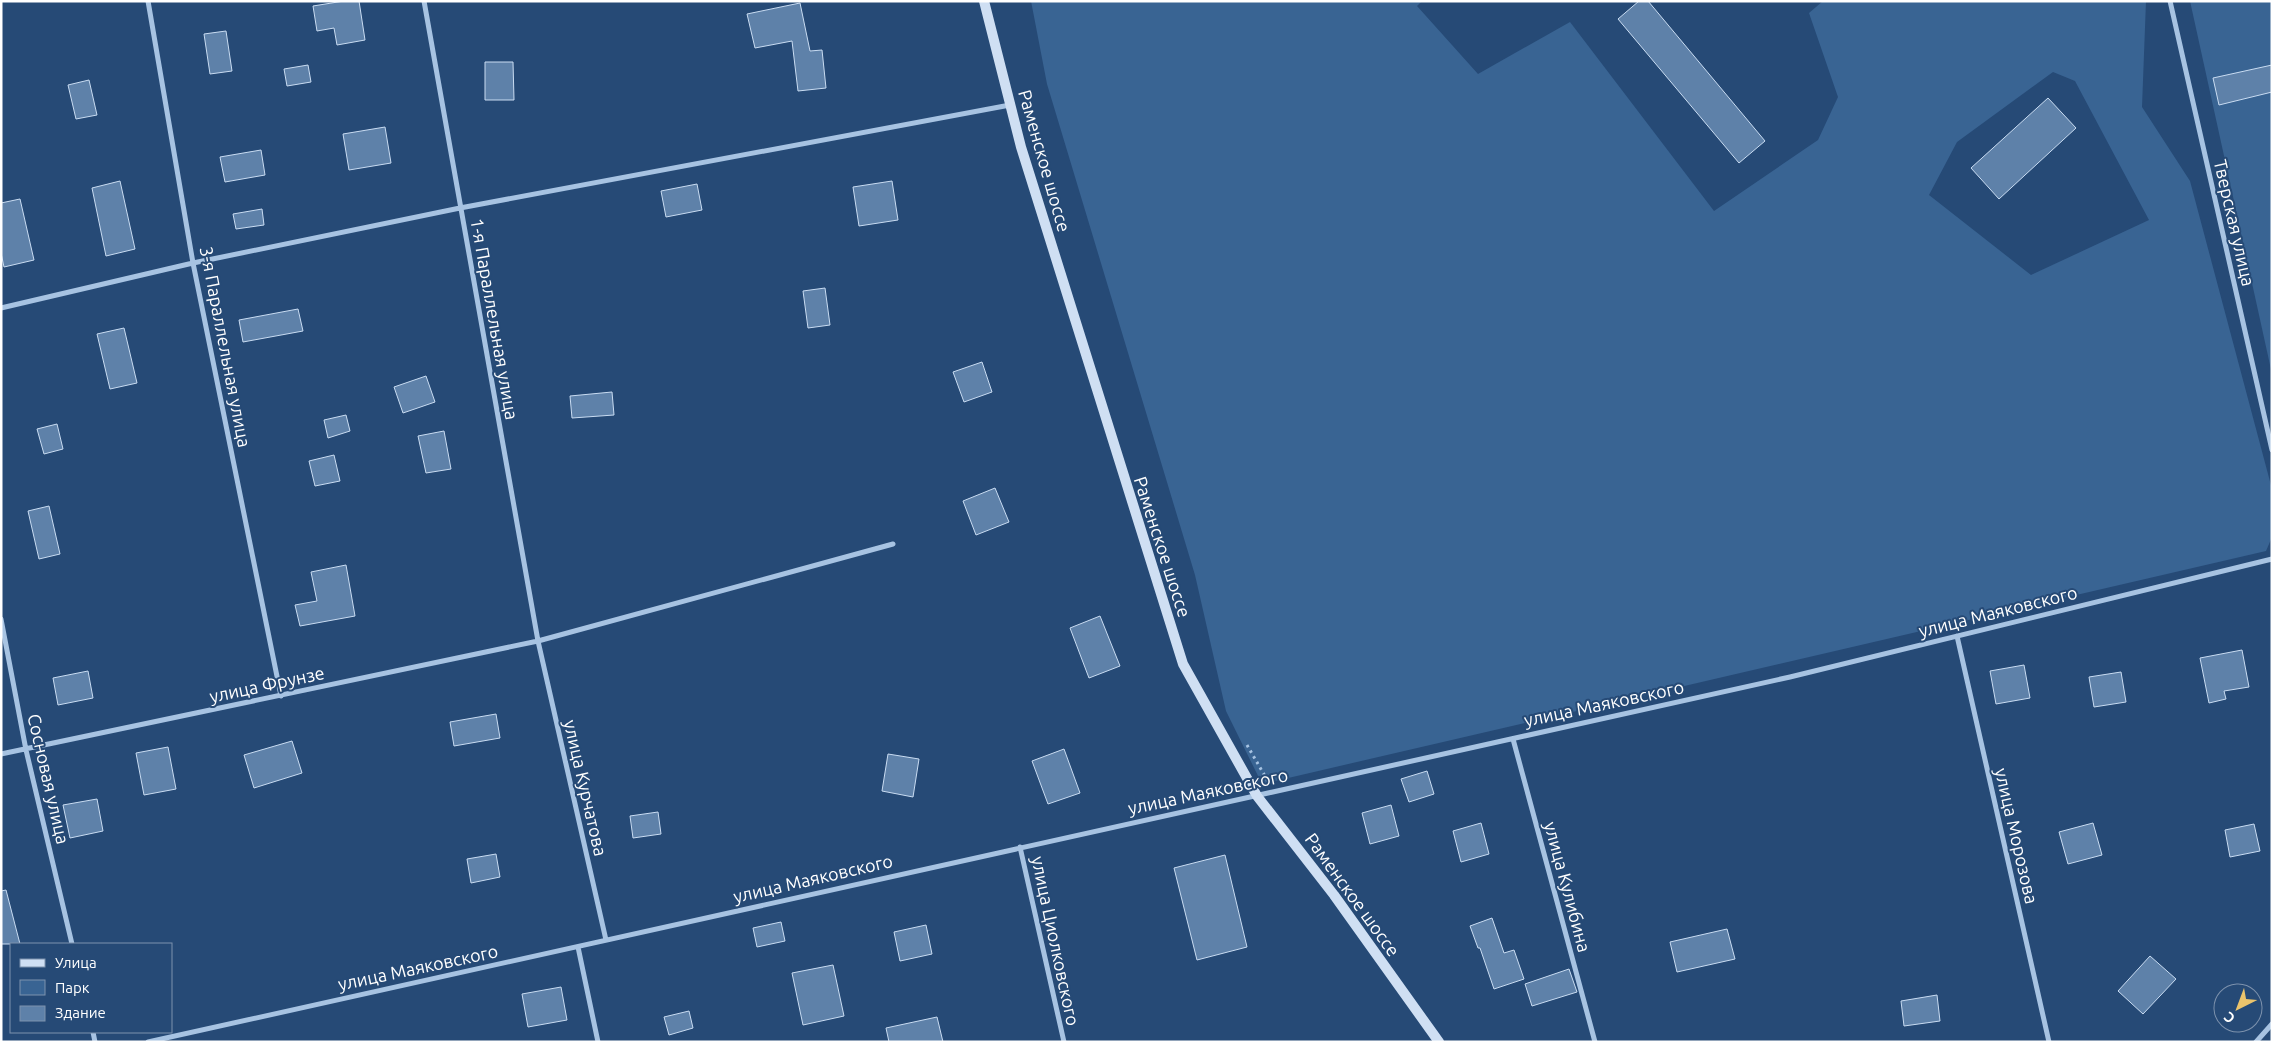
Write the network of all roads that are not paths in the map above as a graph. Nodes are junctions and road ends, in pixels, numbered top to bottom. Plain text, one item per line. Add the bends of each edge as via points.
1 (148, 1) edge
2 (424, 1) edge
3 (984, 1) edge
4 (2170, 1) edge
5 (1010, 104) junction
6 (460, 208) junction
7 (194, 263) junction
8 (1, 308) edge
9 (2272, 450) edge
10 (894, 544) dead end
11 (2272, 559) edge
12 (1, 619) edge
13 (1957, 636) junction
14 (538, 641) junction
15 (281, 696) junction
16 (1513, 739) junction
17 (26, 750) junction
18 (1, 754) edge
19 (1258, 796) junction
20 (1020, 846) junction
21 (606, 940) junction
22 (72, 943) edge
23 (578, 947) junction
24 (2272, 1024) edge
25 (148, 1042) edge
26 (598, 1042) edge
27 (1064, 1042) edge
28 (1439, 1042) edge
29 (1595, 1042) edge
30 (2049, 1042) edge
31 (2256, 1042) edge

1 - 7 street, 3-я Параллельная улица
2 - 6 street, 1-я Параллельная улица
3 - 5 main road, Раменское шоссе
4 - 9 street, Тверская улица
5 - 6 street
5 - 19 main road, Раменское шоссе via 1182,664
6 - 7 street
6 - 14 street, 1-я Параллельная улица
7 - 8 street
7 - 15 street, 3-я Параллельная улица
10 - 14 street, улица Фрунзе
11 - 13 street, улица Маяковского
12 - 17 street, Сосновая улица
13 - 16 street, улица Маяковского
13 - 30 street, улица Морозова
14 - 15 street, улица Фрунзе
14 - 21 street, улица Курчатова
15 - 17 street, улица Фрунзе
16 - 19 street, улица Маяковского
16 - 29 street, улица Кулибина
17 - 18 street, улица Фрунзе
17 - 22 street, Сосновая улица
19 - 20 street, улица Маяковского
19 - 28 main road, Раменское шоссе via 1334,895
20 - 21 street, улица Маяковского
20 - 27 street, улица Циолковского
21 - 23 street, улица Маяковского
23 - 25 street, улица Маяковского
23 - 26 street
24 - 31 street

